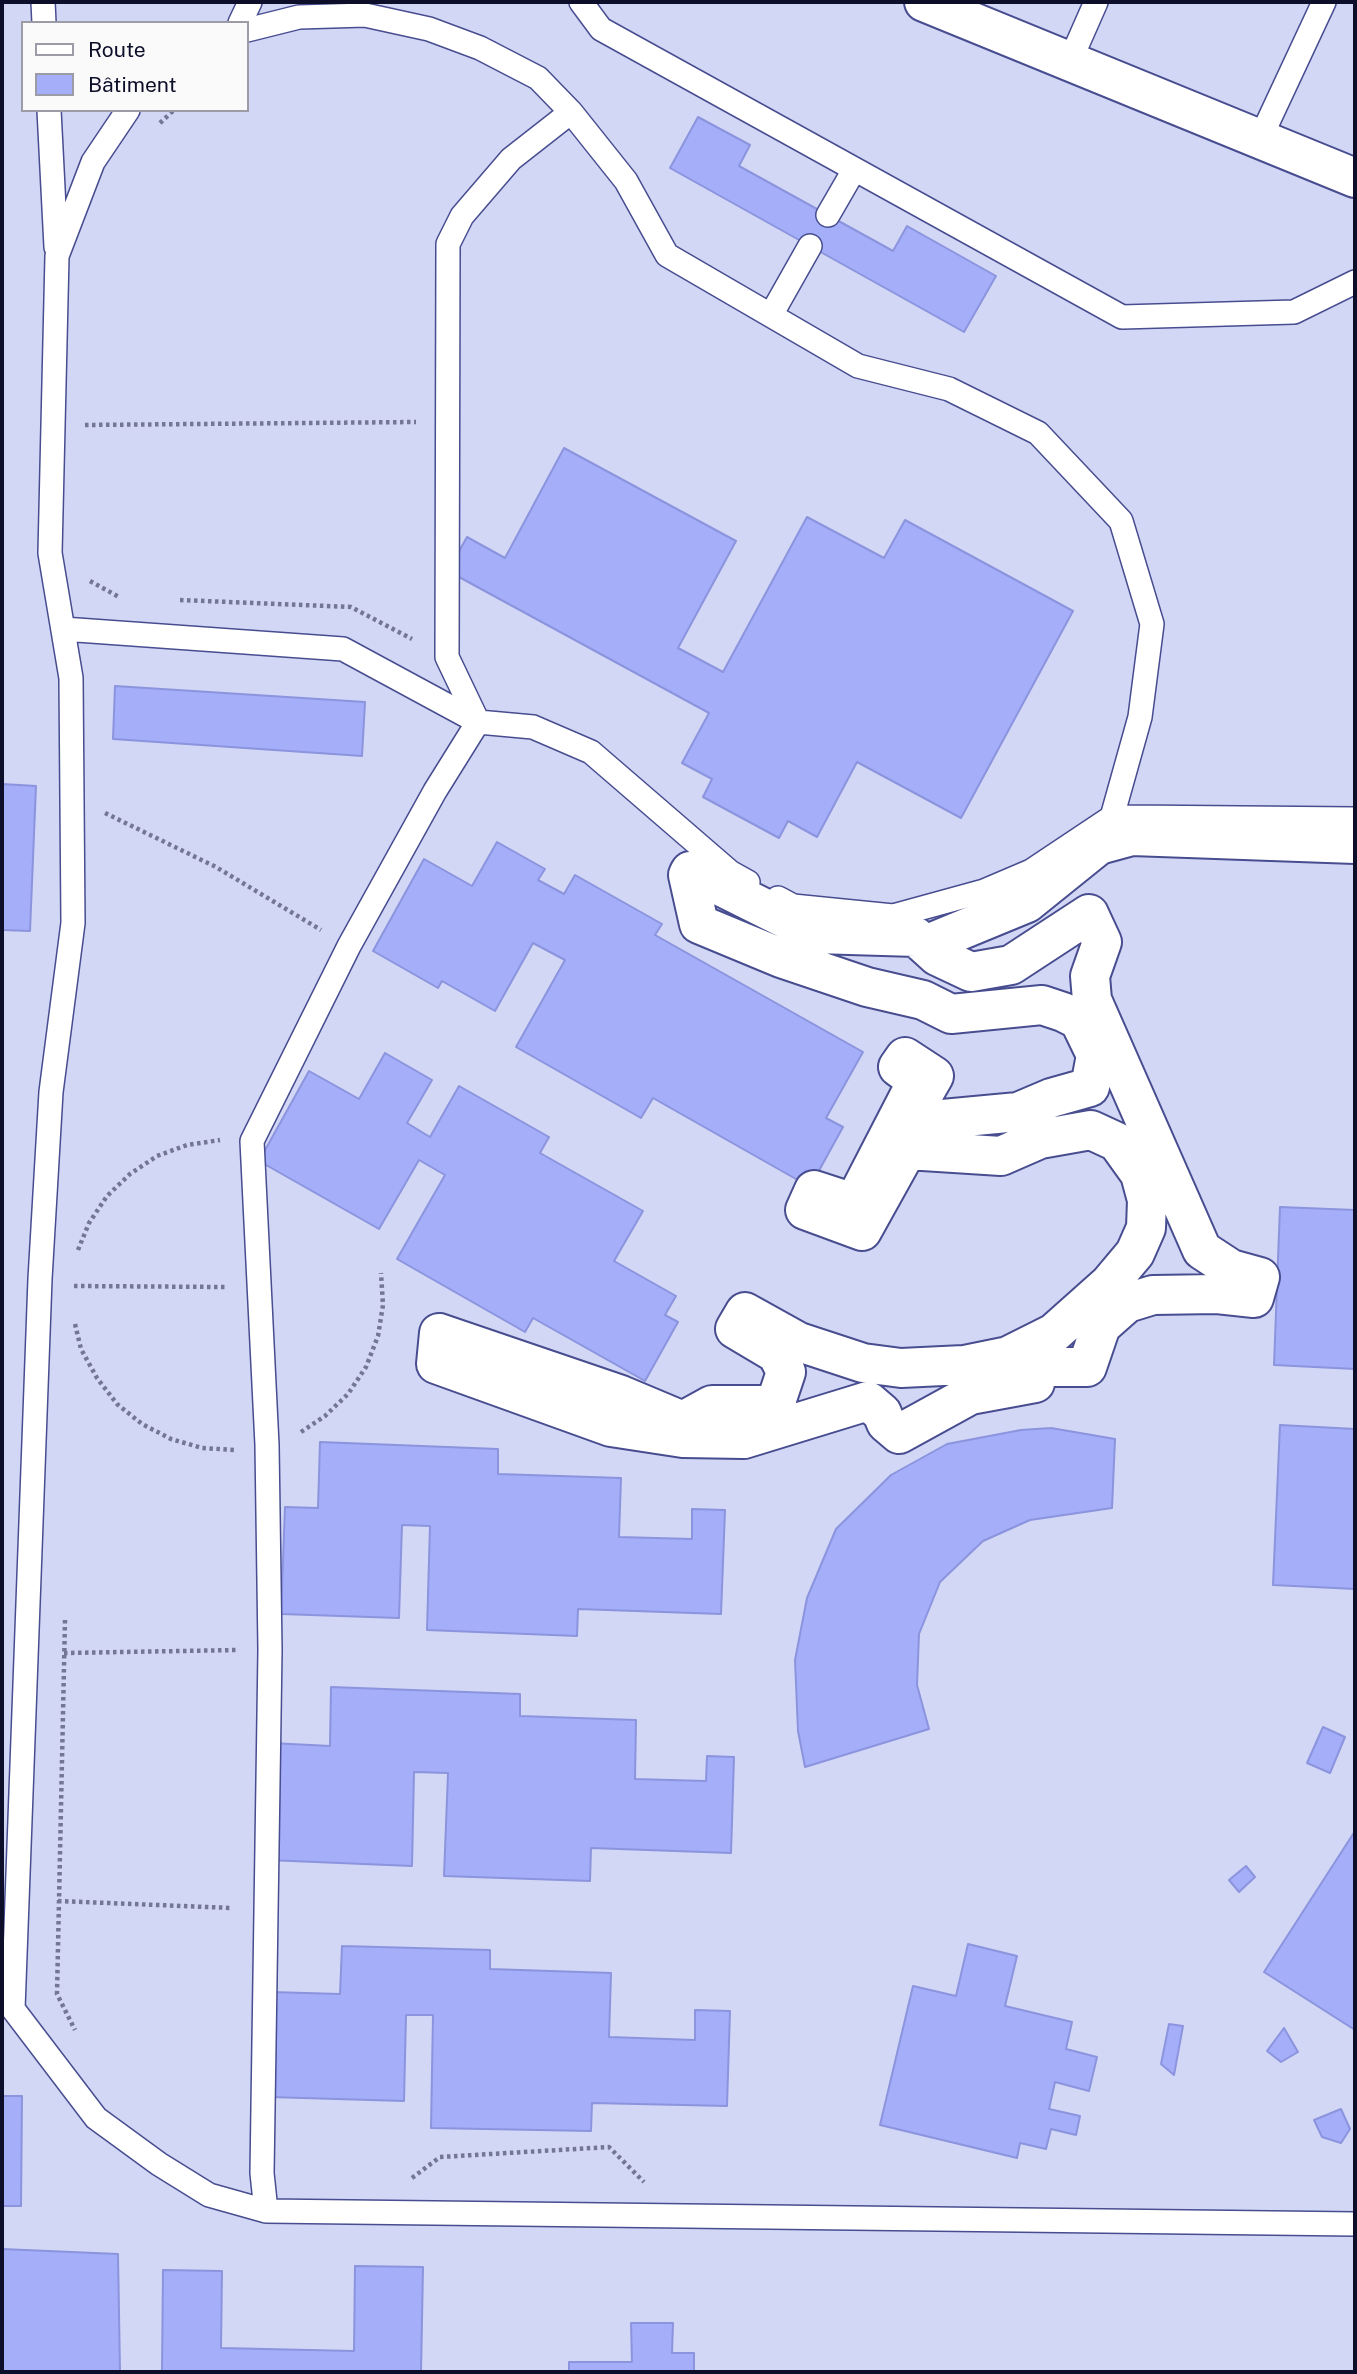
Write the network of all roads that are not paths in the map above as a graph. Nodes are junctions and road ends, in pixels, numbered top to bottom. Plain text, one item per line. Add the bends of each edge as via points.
1 (43, 2) edge
2 (250, 2) edge
3 (581, 2) edge
4 (924, 2) edge
5 (1096, 2) edge
6 (1324, 2) edge
7 (44, 21) edge
8 (241, 21) edge
9 (248, 30) edge
10 (1070, 61) junction
11 (49, 112) edge
12 (127, 112) edge
13 (571, 113) junction
14 (1260, 139) junction
15 (855, 170) junction
16 (1355, 177) edge
17 (828, 215) dead end
18 (810, 246) dead end
19 (57, 256) junction
20 (1355, 282) edge
21 (771, 315) junction
22 (63, 629) junction
23 (478, 722) junction
24 (1112, 817) junction
25 (1355, 819) edge
26 (1355, 844) edge
27 (925, 945) junction
28 (266, 2211) junction
29 (1355, 2224) edge

1 - 7 lane
2 - 8 lane
3 - 15 lane via 601,29
4 - 10 street
5 - 10 lane
6 - 14 lane
9 - 13 lane via 299,17 365,15 429,29 480,48 538,78
10 - 14 street
11 - 19 lane
12 - 19 lane via 93,162
13 - 21 lane via 625,181 667,256
13 - 23 lane via 511,159 462,216 448,244 447,657
14 - 16 street
15 - 17 lane
15 - 20 lane via 1122,317 1294,312
18 - 21 lane
19 - 22 lane via 50,554
21 - 24 lane via 858,366 949,389 1038,433 1121,522 1152,624 1140,717
22 - 23 lane via 343,649
22 - 28 lane via 71,678 73,923 51,1092 40,1279 13,2008 96,2118 209,2195
23 - 24 lane via 533,727 591,752 730,872 793,906 893,916 971,895 1031,871
23 - 28 lane via 349,946 252,1142 267,1445 270,1650 262,2173
24 - 25 lane
26 - 27 street via 1132,836 1099,845 1027,903
27 - 27 street via 916,937 816,934 690,871 688,875 699,924 781,958 923,1000 951,1014 1042,1005 1079,1020 1096,1055 1090,1087 1018,1112 932,1120 912,1114 934,1076 905,1058 898,1067 917,1081 854,1203 814,1190 805,1210 862,1231 907,1150 1001,1156 1040,1139 1091,1130 1117,1142 1140,1174 1147,1200 1146,1228 1135,1253 1109,1284 1054,1333 997,1358 964,1366 901,1368 863,1363 799,1342 745,1312 735,1329 777,1354 786,1371 775,1405 712,1405 683,1421 621,1395 439,1334 436,1364 611,1427 683,1438 744,1439 868,1401 899,1434 970,1395 1035,1383 1033,1367 1087,1367 1101,1326 1127,1303 1153,1295 1254,1298 1260,1277 1231,1269 1202,1250 1092,1000 1090,976 1102,942 1089,914 1011,965 971,972
28 - 29 lane

